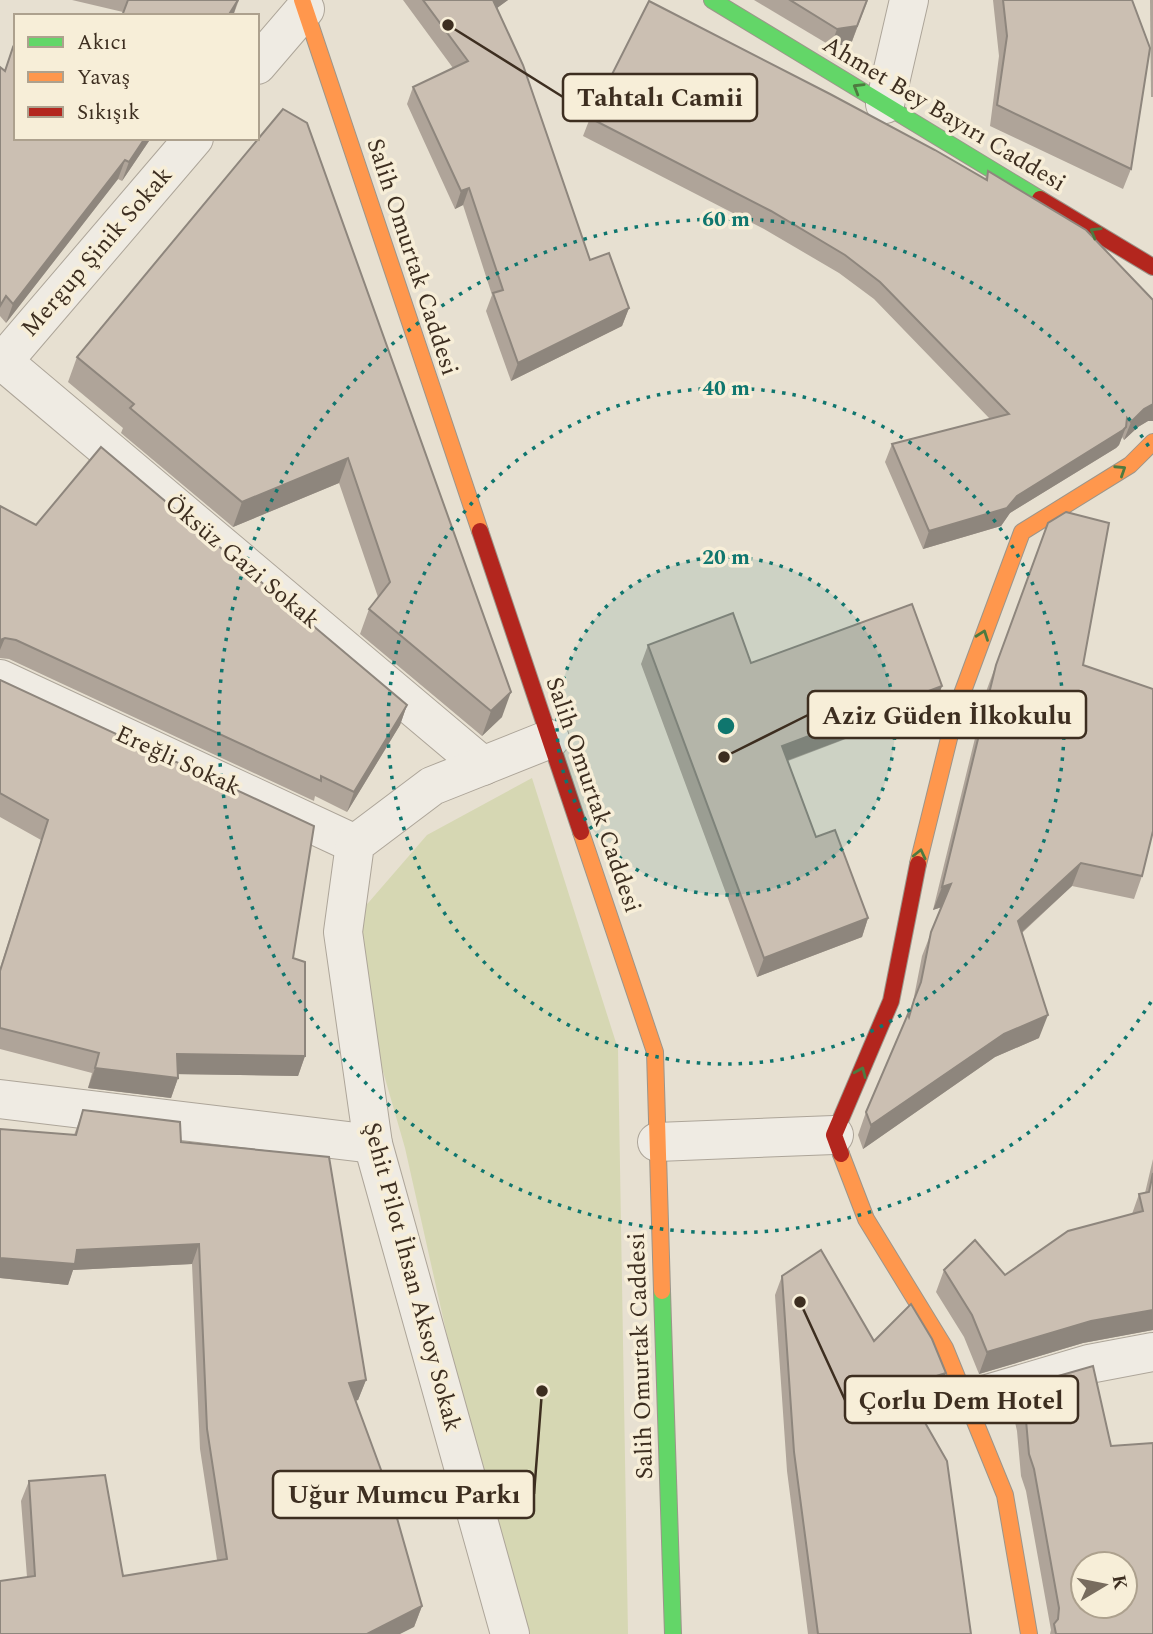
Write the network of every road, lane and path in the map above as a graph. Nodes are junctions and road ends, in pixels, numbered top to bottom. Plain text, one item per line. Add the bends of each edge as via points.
1 (712, 0) edge
2 (909, 0) edge
3 (304, 4) edge
4 (259, 62) edge
5 (885, 104) junction
6 (192, 140) edge
7 (1153, 267) edge
8 (1, 362) edge
9 (1153, 442) edge
10 (0, 679) edge
11 (550, 739) junction
12 (484, 766) junction
13 (355, 844) junction
14 (0, 1099) edge
15 (834, 1135) junction
16 (657, 1142) junction
17 (373, 1144) junction
18 (1153, 1352) edge
19 (967, 1400) junction
20 (510, 1634) edge
21 (673, 1634) edge
22 (1029, 1634) edge

5 -> 1 main road, Ahmet Bey Bayırı Caddesi
2 - 5 street
3 - 4 street
3 - 11 main road, Salih Omurtak Caddesi
7 -> 5 main road, Ahmet Bey Bayırı Caddesi
6 - 8 street, Mergup Şinik Sokak
8 - 12 street, Öksüz Gazi Sokak
15 -> 9 main road via 891,1001 920,853 956,710 1021,532 1130,465
10 - 13 street, Ereğli Sokak
11 - 12 street
11 - 16 main road, Salih Omurtak Caddesi via 655,1052
12 - 13 street via 432,786
13 - 17 street, Şehit Pilot İhsan Aksoy Sokak via 343,932
14 - 17 street
15 - 16 street
15 - 19 main road via 866,1219 945,1348
16 - 21 main road, Salih Omurtak Caddesi
17 - 20 street, Şehit Pilot İhsan Aksoy Sokak
18 - 19 street via 1089,1364
19 - 22 main road via 1004,1494

